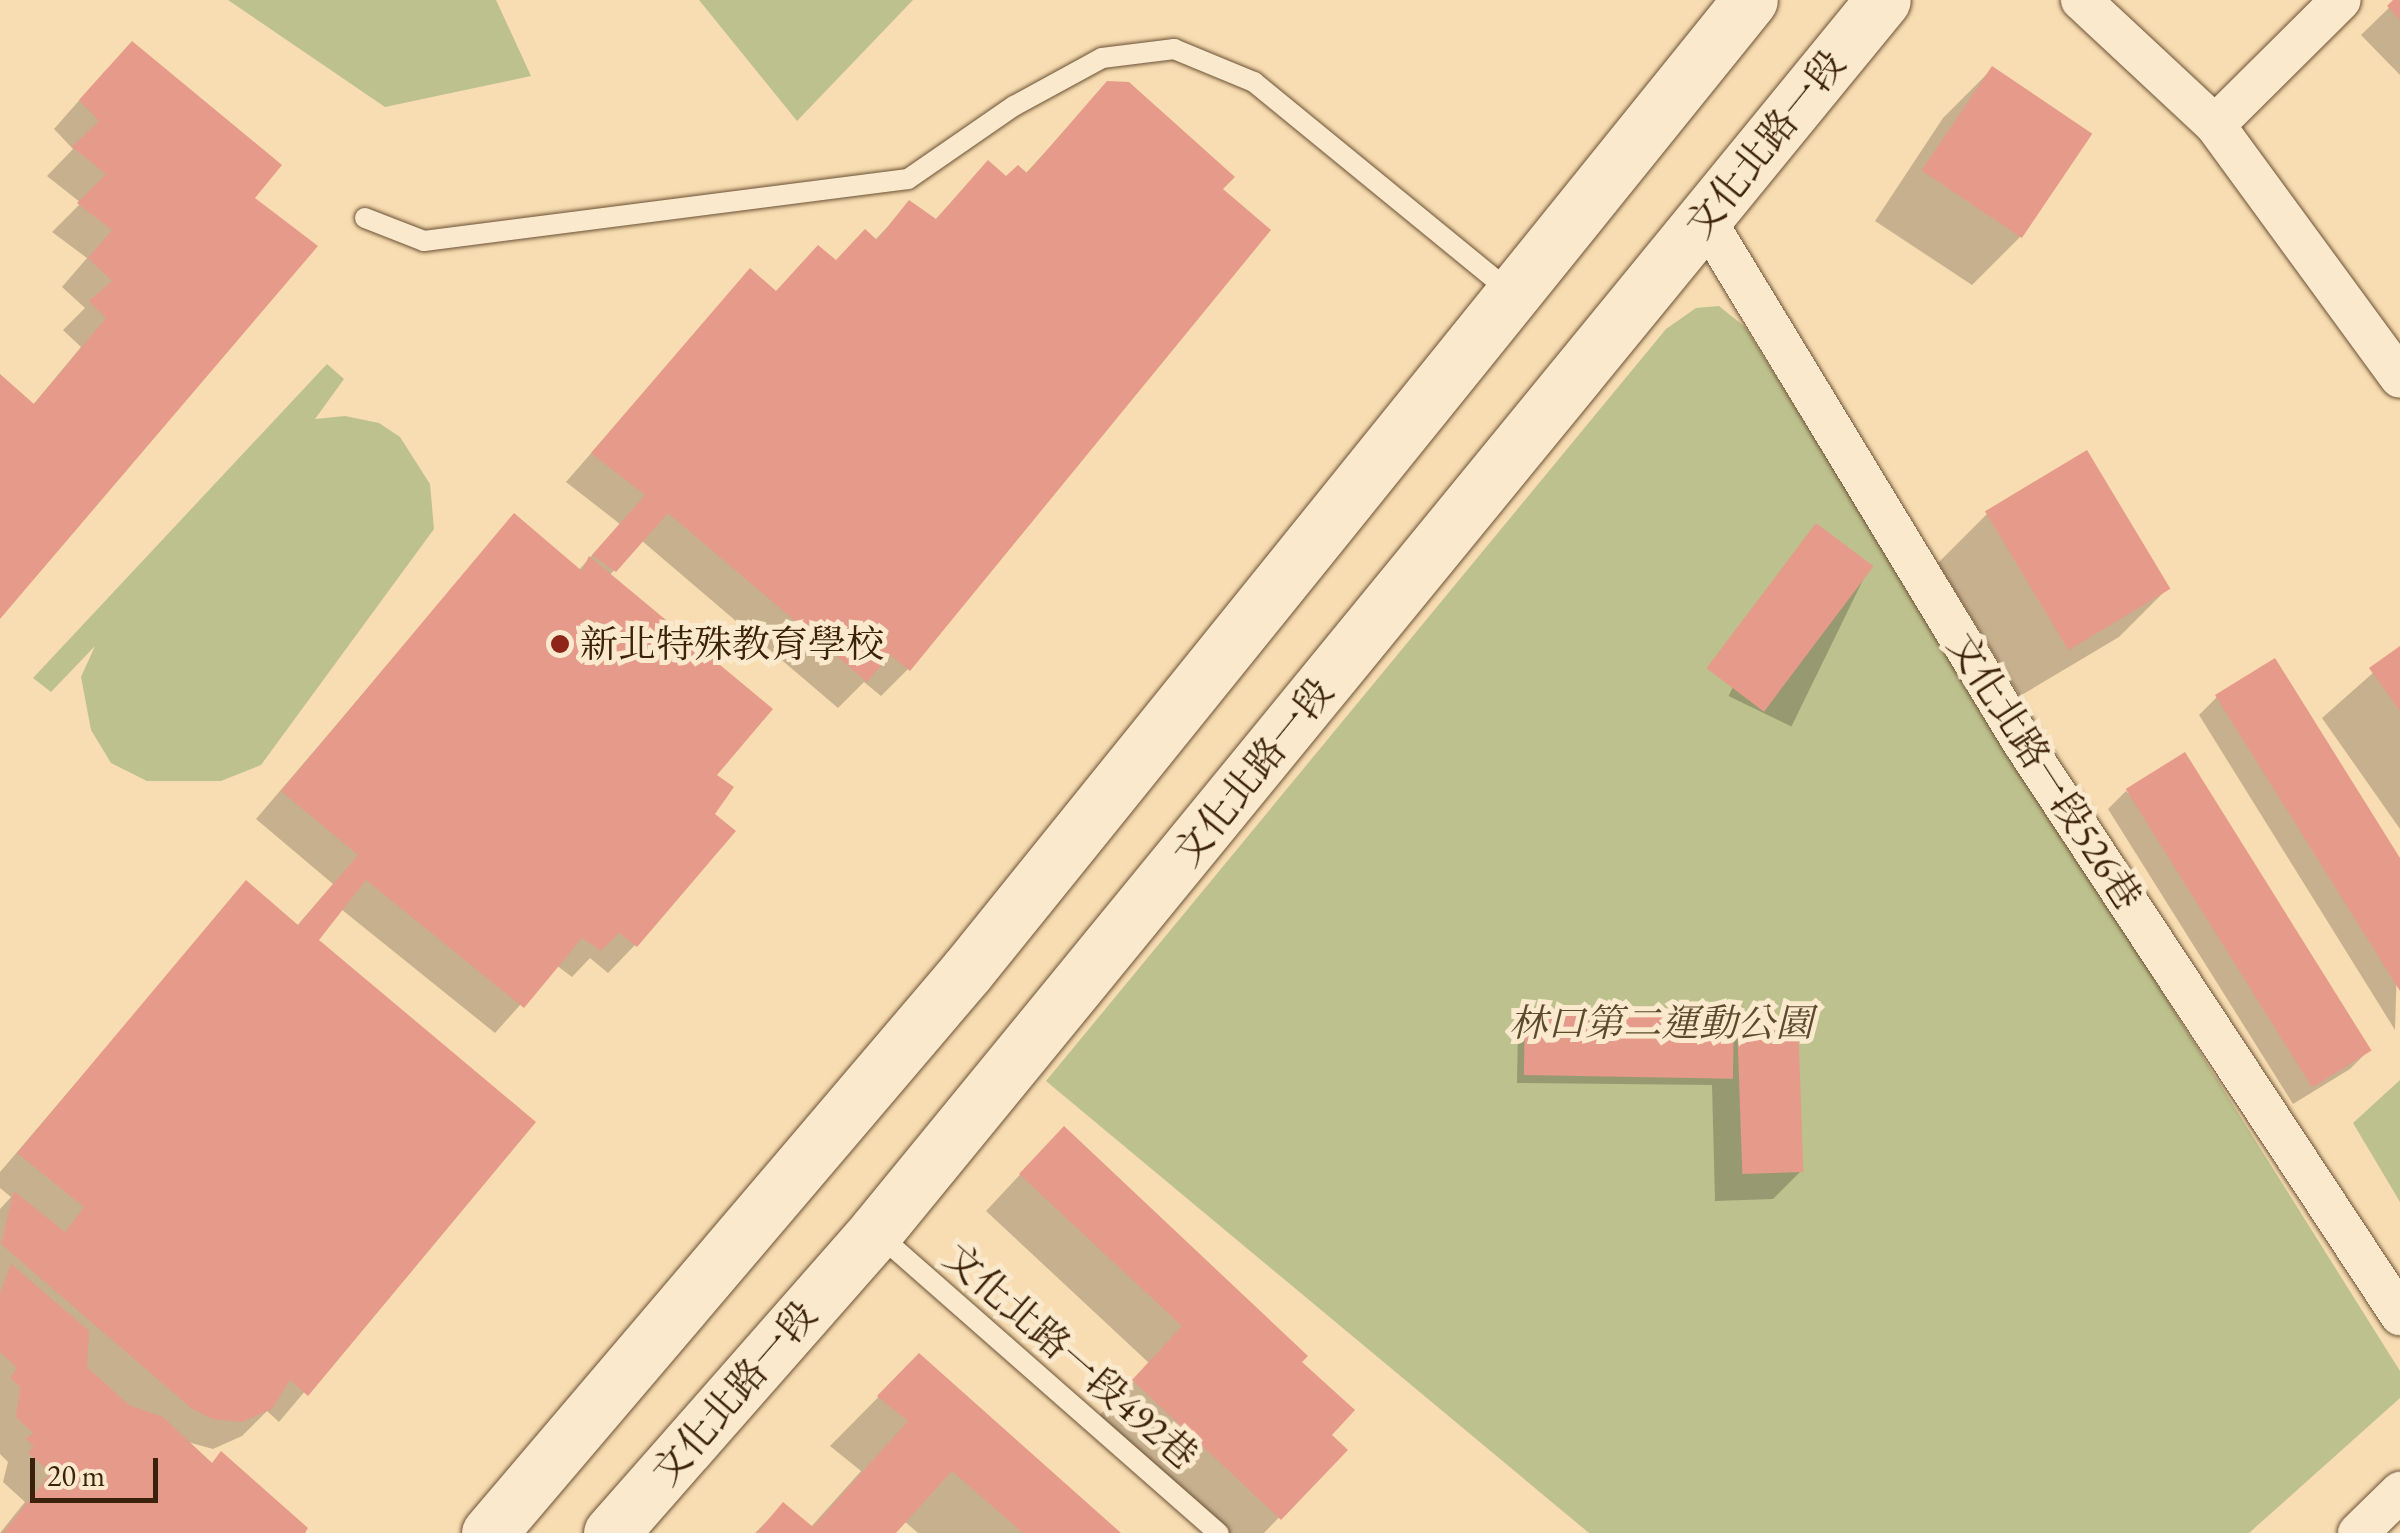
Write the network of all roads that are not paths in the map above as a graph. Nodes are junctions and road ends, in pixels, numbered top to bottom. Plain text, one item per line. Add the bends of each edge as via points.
1 (1750, 0) edge
2 (1883, 0) edge
3 (2081, 0) edge
4 (2340, 0) edge
5 (2215, 125) junction
6 (1704, 217) junction
7 (365, 218) dead end
8 (1512, 293) junction
9 (2400, 378) edge
10 (876, 1232) junction
11 (2400, 1315) edge
12 (2400, 1492) edge
13 (627, 1527) edge
14 (489, 1533) edge
15 (1219, 1533) edge
16 (2358, 1533) edge

1 - 8 main road
2 - 6 main road, 文化北路一段
3 - 5 street
4 - 5 street
5 - 9 street
6 - 10 main road, 文化北路一段
6 - 11 street, 文化北路一段526巷 via 2021,740
7 - 8 lane via 424,241 908,179 1014,106 1102,58 1174,50 1254,82
8 - 14 main road via 967,971
10 - 13 main road, 文化北路一段
10 - 15 lane, 文化北路一段492巷
12 - 16 street

